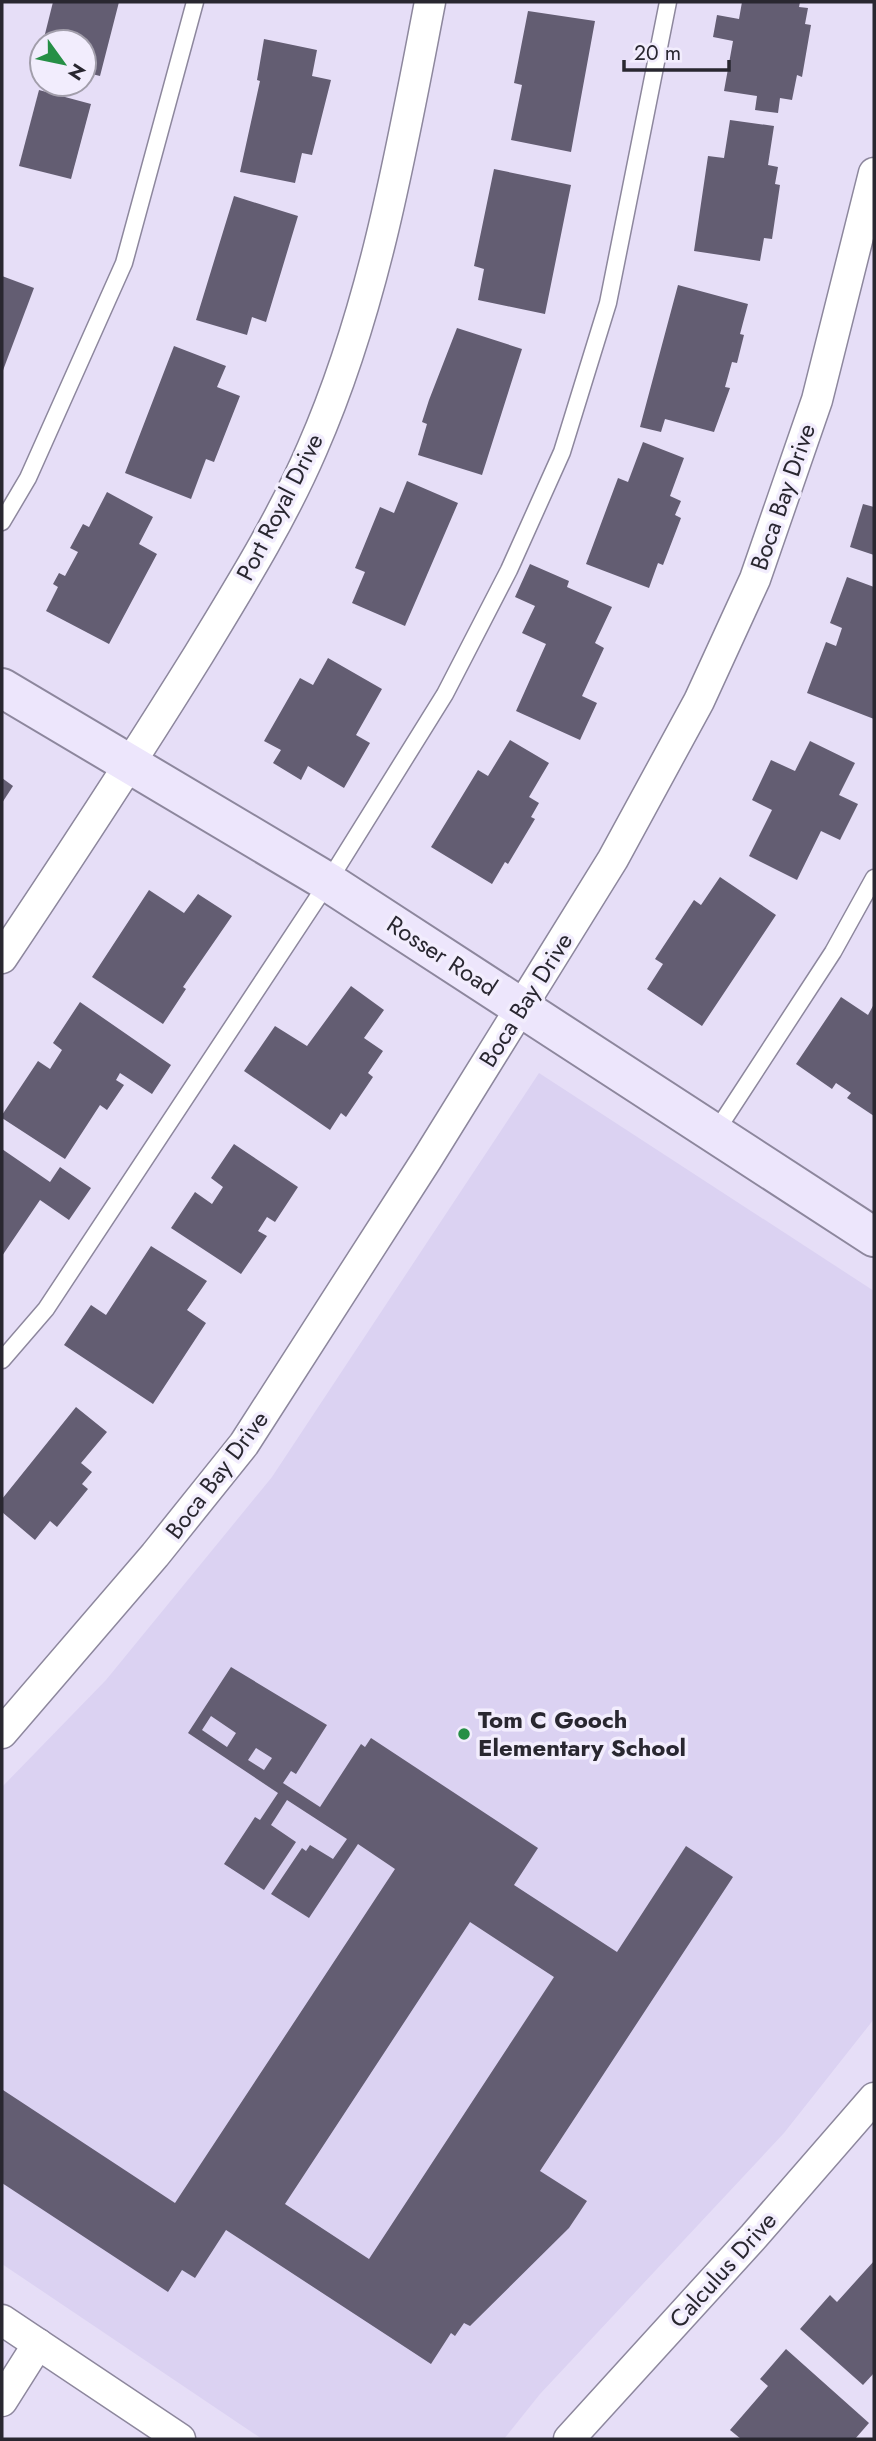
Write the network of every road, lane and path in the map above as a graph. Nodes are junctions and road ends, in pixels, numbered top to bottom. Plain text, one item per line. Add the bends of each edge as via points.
1 (195, 2) edge
2 (430, 2) edge
3 (668, 2) edge
4 (874, 173) edge
5 (2, 522) edge
6 (2, 688) edge
7 (129, 764) junction
8 (874, 878) edge
9 (328, 882) junction
10 (868, 903) edge
11 (2, 958) edge
12 (520, 1008) junction
13 (715, 1133) junction
14 (874, 1237) edge
15 (2, 1360) edge
16 (2, 1732) edge
17 (874, 2098) edge
18 (2, 2320) edge
19 (38, 2344) junction
20 (2, 2402) edge
21 (180, 2439) edge
22 (569, 2439) edge

1 - 5 lane via 124,263 28,478
2 - 7 street, Port Royal Drive via 394,185 346,361 312,450 253,566
3 - 9 lane via 608,303 562,452 445,694
4 - 12 street, Boca Bay Drive via 817,400 755,579 699,701 613,859
6 - 7 street, Rosser Road
7 - 9 street, Rosser Road
7 - 11 street, Port Royal Drive
8 - 10 lane
9 - 12 street, Rosser Road
9 - 15 lane via 46,1309
10 - 13 lane
12 - 13 street, Rosser Road
12 - 16 street, Boca Bay Drive via 244,1444
13 - 14 street, Rosser Road
17 - 22 street, Calculus Drive
18 - 19 street
19 - 20 street
19 - 21 street

